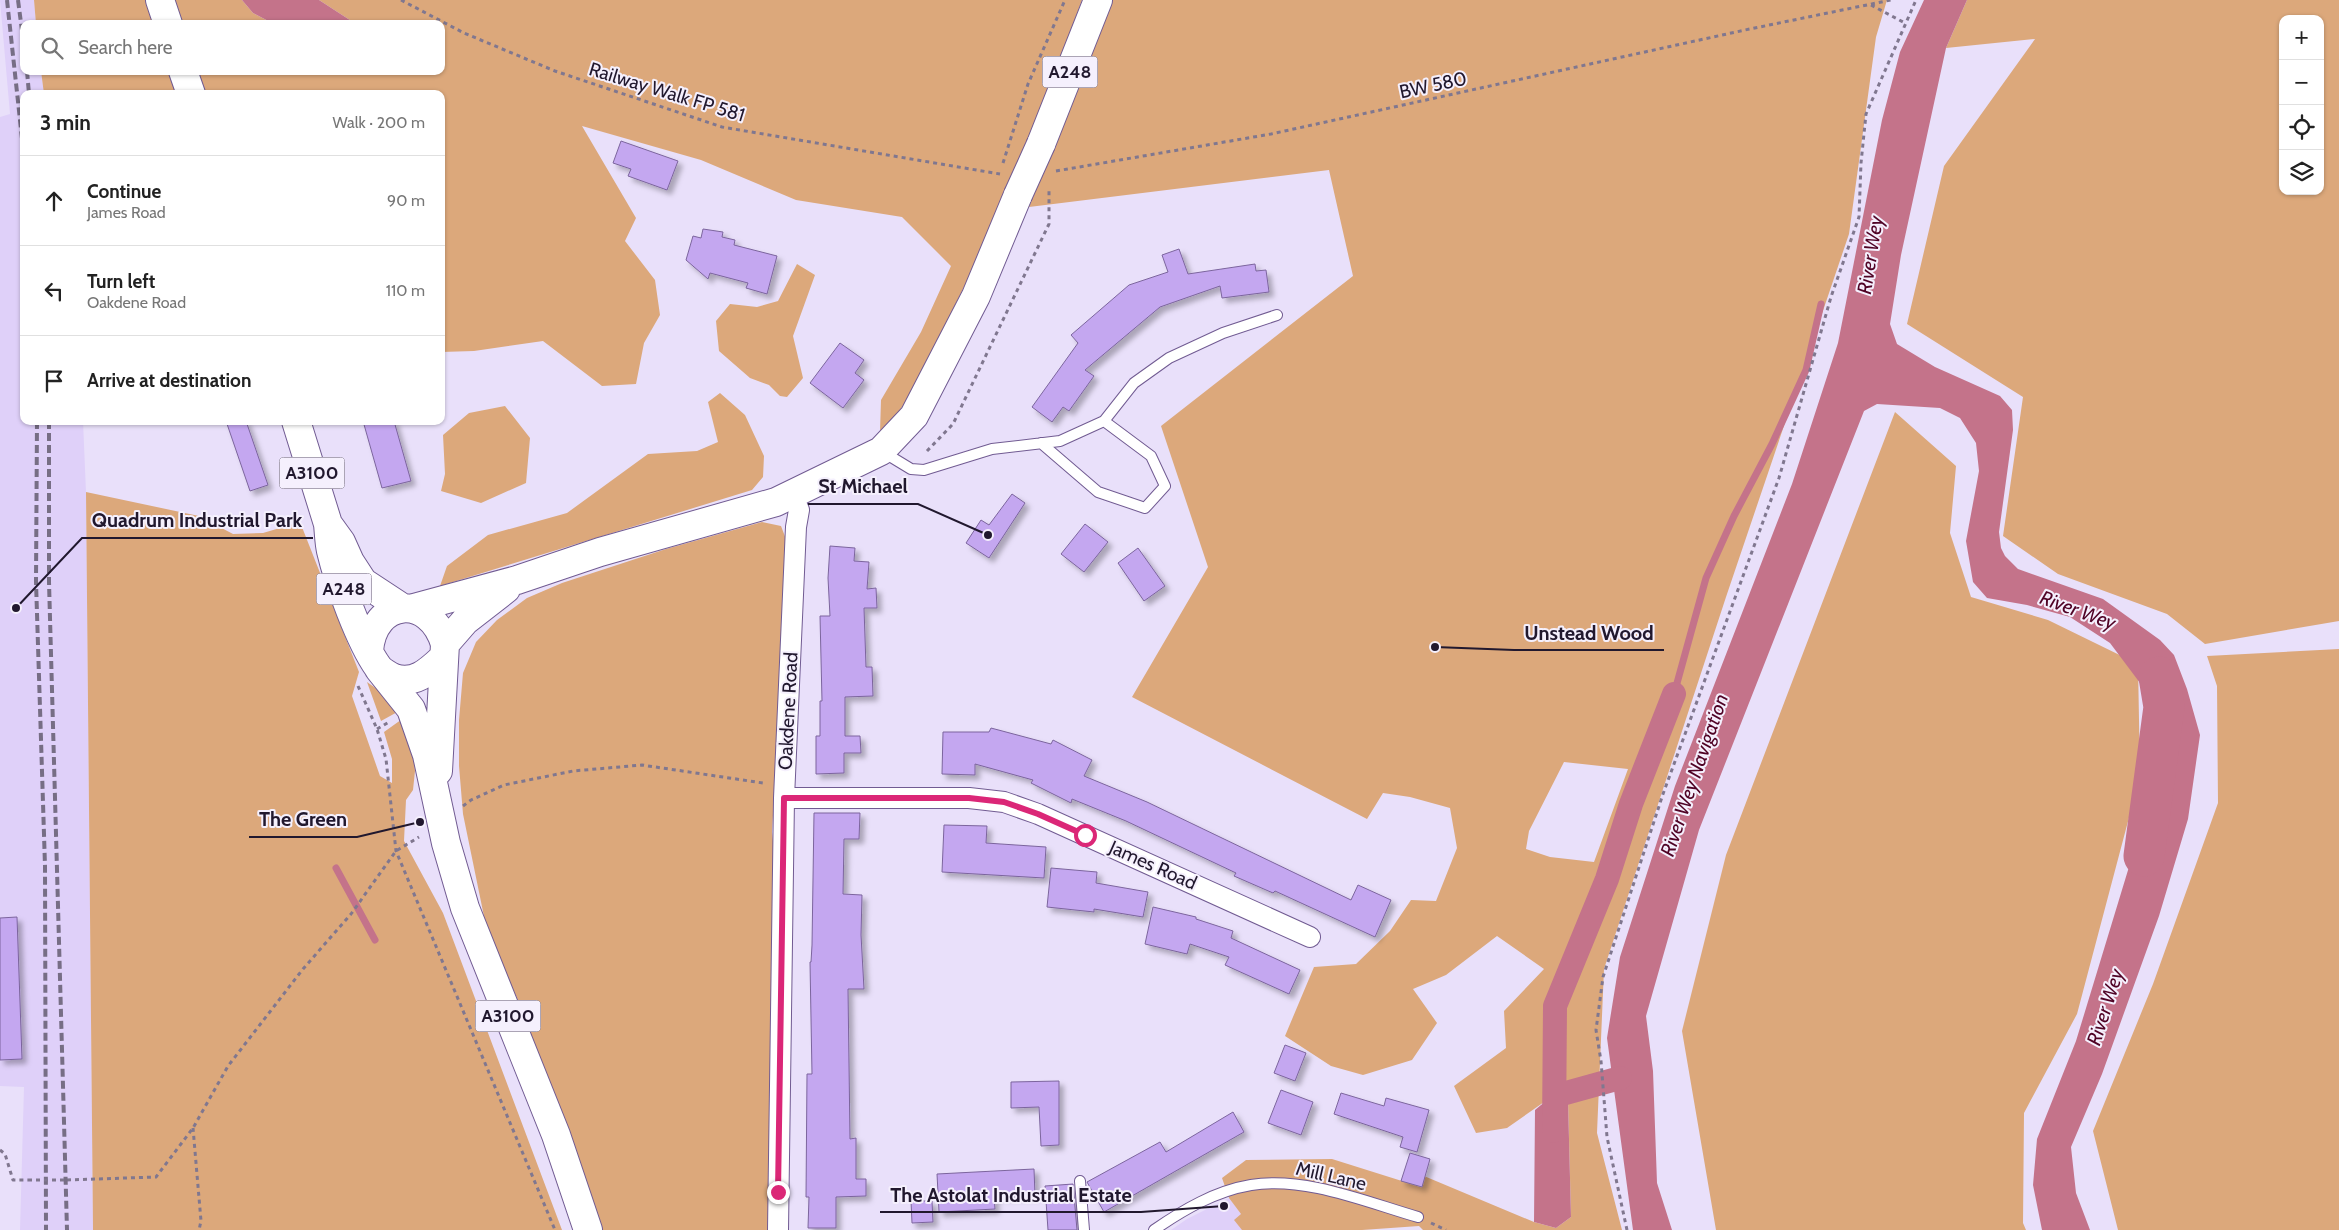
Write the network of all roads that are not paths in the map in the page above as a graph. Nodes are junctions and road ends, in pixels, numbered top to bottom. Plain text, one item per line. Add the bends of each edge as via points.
1 (160, 0) edge
2 (1098, 0) edge
3 (167, 20) edge
4 (184, 75) edge
5 (190, 90) edge
6 (1277, 315) dead end
7 (1104, 420) junction
8 (297, 425) edge
9 (1041, 443) junction
10 (881, 451) junction
11 (791, 493) junction
12 (328, 524) junction
13 (517, 580) junction
14 (407, 608) junction
15 (444, 651) junction
16 (368, 666) junction
17 (784, 793) junction
18 (439, 811) junction
19 (1310, 936) dead end
20 (1080, 1181) dead end
21 (1418, 1217) dead end
22 (588, 1230) edge
23 (778, 1230) edge
24 (1084, 1230) edge
25 (1154, 1230) edge

1 - 3 main road
2 - 10 main road, A248, bridge via 1041,144 1013,184 976,296 914,416
4 - 5 main road
6 - 7 lane via 1223,333 1169,358 1134,383
7 - 9 lane via 1060,441
7 - 9 lane via 1151,456 1165,486 1145,508 1098,492
8 - 12 main road, A3100
9 - 10 lane via 992,449 924,470 911,469
10 - 11 main road, A248
11 - 13 main road, A248 via 776,502 600,552
11 - 17 street, Oakdene Road via 798,510
12 - 14 main road, A3100 via 363,582
12 - 16 main road, A248 via 331,550
13 - 14 main road, A248
13 - 15 main road, A248 via 465,621
14 - 15 main road via 435,622 442,633
14 - 16 main road via 387,614 376,626 370,638
15 - 16 main road via 425,674 415,679 393,677
15 - 18 main road, A3100
16 - 18 main road, A3100 via 411,709 427,755
17 - 19 street, James Road via 969,798 1004,802 1038,814
17 - 23 street, Oakdene Road
18 - 22 main road, A3100 via 465,908 556,1135
20 - 24 lane
21 - 25 lane, Mill Lane via 1309,1186 1284,1183 1250,1185 1221,1194 1188,1208

